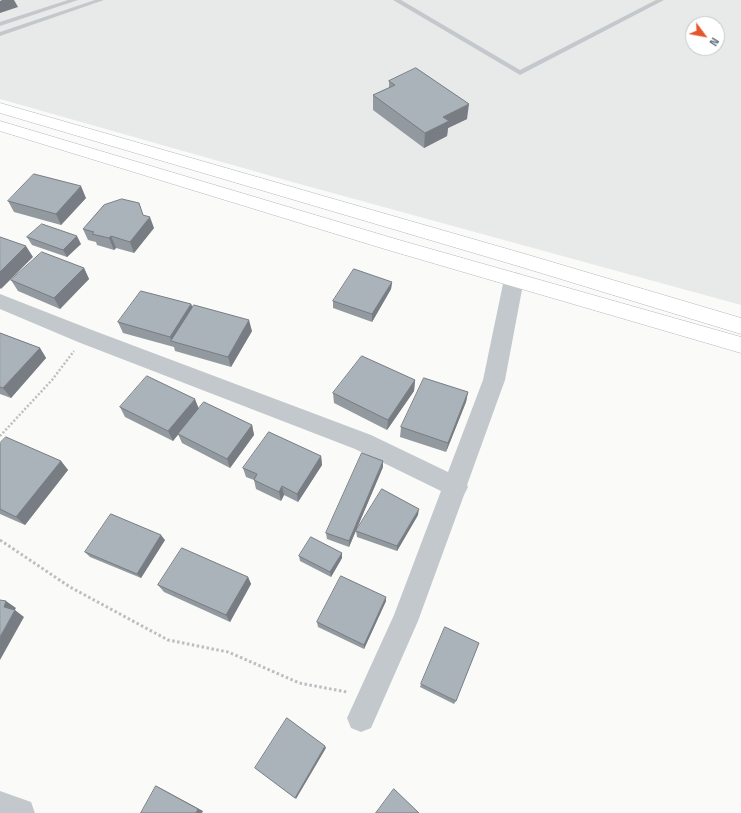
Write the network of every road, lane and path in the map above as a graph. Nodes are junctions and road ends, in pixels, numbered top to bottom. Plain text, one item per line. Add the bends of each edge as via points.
1 (75, 0) edge
2 (101, 0) edge
3 (396, 0) edge
4 (661, 0) edge
5 (0, 24) edge
6 (0, 34) edge
7 (0, 108) edge
8 (0, 126) edge
9 (514, 279) junction
10 (0, 301) edge
11 (741, 326) edge
12 (85, 336) junction
13 (741, 345) edge
14 (0, 436) edge
15 (456, 487) junction
16 (0, 540) edge
17 (371, 696) junction
18 (361, 718) dead end
19 (0, 806) edge
20 (20, 813) edge

1 - 5 lane
2 - 6 lane
3 - 4 lane via 520,73
7 - 11 highway
8 - 9 highway
9 - 13 highway
9 - 15 street via 494,380
10 - 12 street
12 - 14 path via 52,380
12 - 15 street via 363,442
15 - 17 street via 405,621
16 - 17 path via 70,588 168,640 228,652 299,683
17 - 18 street
19 - 20 street

